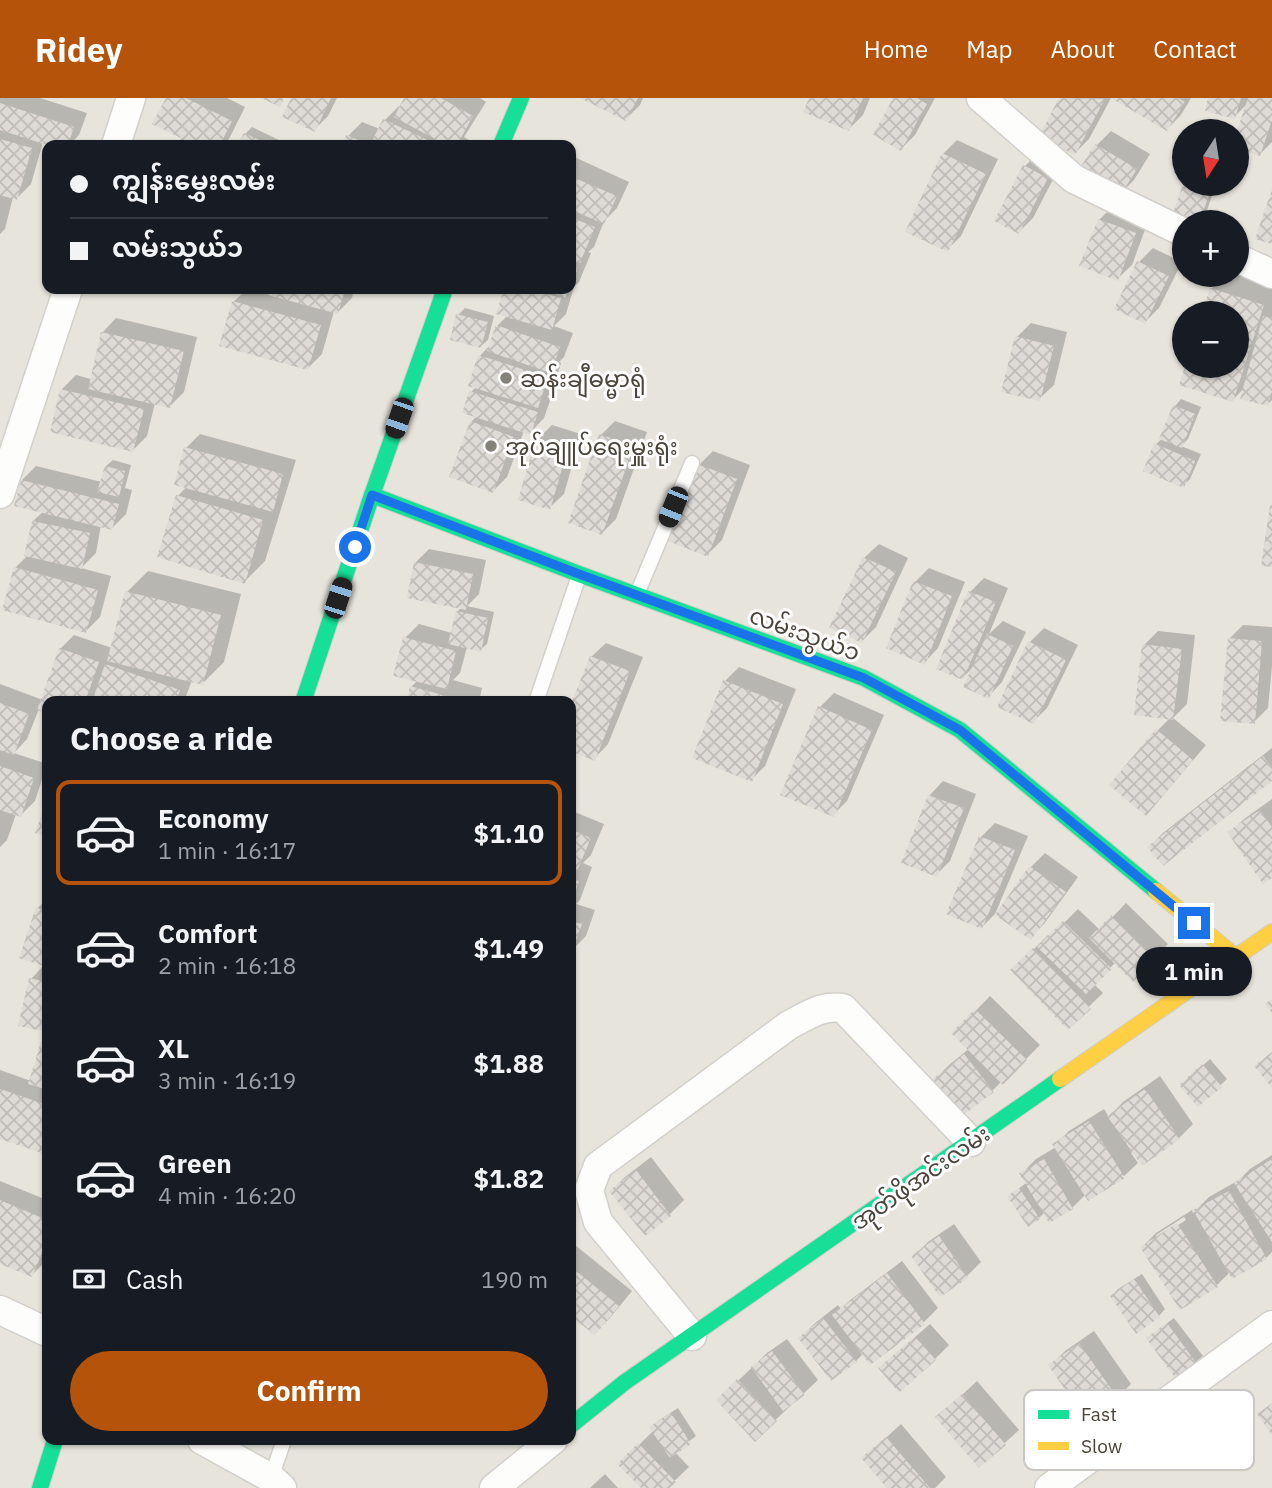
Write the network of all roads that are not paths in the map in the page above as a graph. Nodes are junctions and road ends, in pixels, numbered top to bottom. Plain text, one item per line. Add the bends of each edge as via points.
1 (131, 98) edge
2 (521, 98) edge
3 (981, 98) edge
4 (118, 140) edge
5 (503, 140) edge
6 (1172, 227) edge
7 (1249, 263) edge
8 (1272, 274) edge
9 (66, 294) edge
10 (443, 294) edge
11 (692, 463) dead end
12 (0, 495) edge
13 (372, 495) junction
14 (579, 574) junction
15 (637, 596) junction
16 (305, 696) edge
17 (538, 696) edge
18 (1272, 932) edge
19 (1237, 958) junction
20 (971, 1142) junction
21 (0, 1310) edge
22 (1272, 1325) edge
23 (42, 1330) edge
24 (692, 1336) junction
25 (1183, 1390) edge
26 (576, 1421) edge
27 (53, 1445) edge
28 (211, 1445) edge
29 (283, 1445) edge
30 (547, 1445) edge
31 (1074, 1470) edge
32 (276, 1483) edge
33 (40, 1488) edge
34 (494, 1488) edge
35 (1049, 1488) edge

1 - 4 street
2 - 5 street
3 - 6 street via 1074,179
7 - 8 street
9 - 12 street
10 - 13 street
11 - 15 lane
13 - 14 street, လမ်းသွယ်၁
13 - 16 street
14 - 15 street, လမ်းသွယ်၁
14 - 17 lane
15 - 19 street, လမ်းသွယ်၁ via 864,678 960,730
18 - 19 street, အုတ်ဖိုအင်းလမ်း
19 - 20 street, အုတ်ဖိုအင်းလမ်း
20 - 24 street, အုတ်ဖိုအင်းလမ်း
20 - 24 street via 844,1008 822,1008 789,1025 598,1166 589,1190 598,1222
21 - 23 street
22 - 25 street
24 - 26 street, အုတ်ဖိုအင်းလမ်း
27 - 33 street
28 - 32 street
29 - 32 lane
30 - 34 street
31 - 35 street

